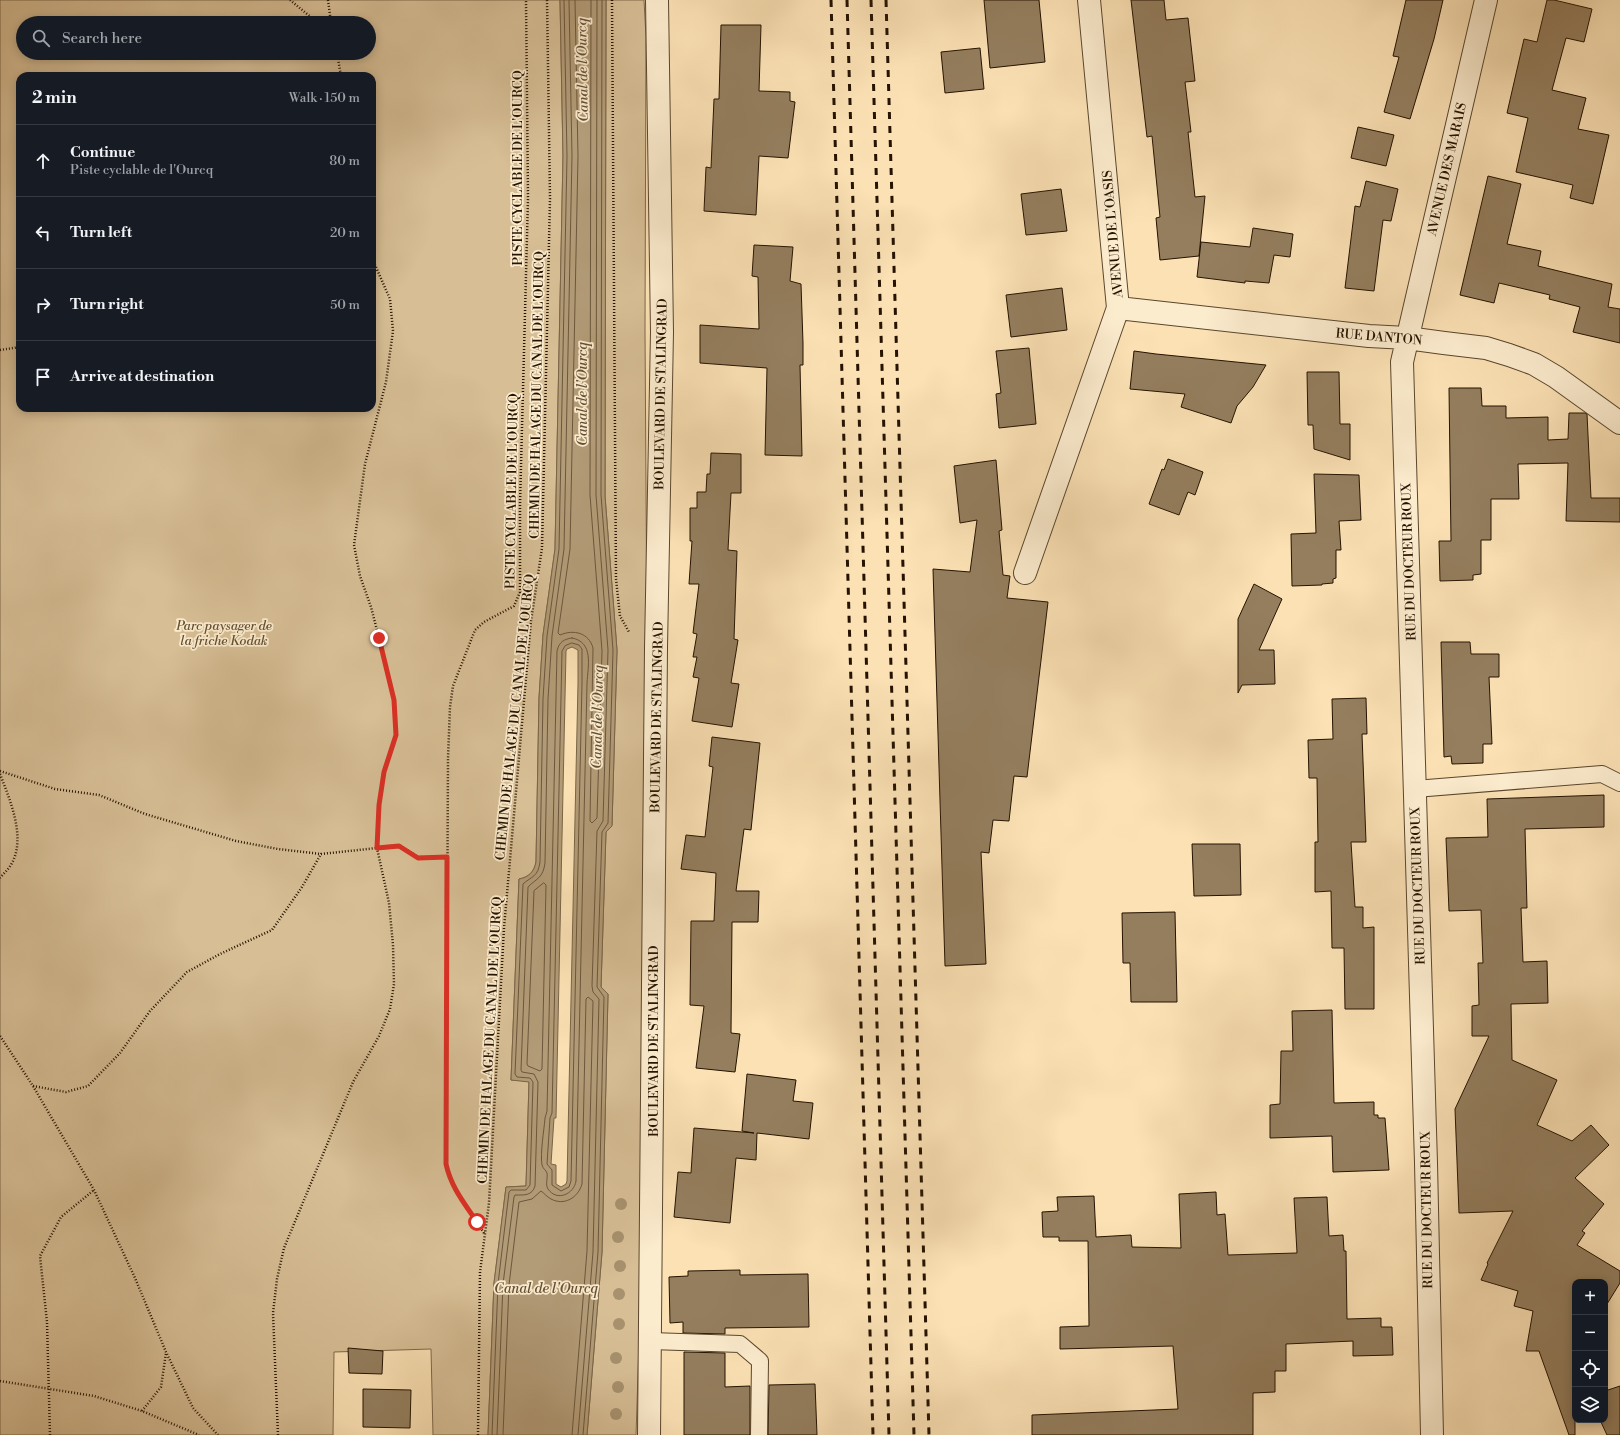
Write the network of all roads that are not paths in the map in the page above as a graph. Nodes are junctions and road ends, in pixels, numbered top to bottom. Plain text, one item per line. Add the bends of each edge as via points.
1 (657, 0) edge
2 (1089, 0) edge
3 (1486, 0) edge
4 (1118, 308) junction
5 (1407, 338) junction
6 (1620, 423) edge
7 (1025, 573) dead end
8 (1620, 783) edge
9 (1415, 789) junction
10 (651, 1341) junction
11 (649, 1435) edge
12 (759, 1435) edge
13 (1432, 1435) edge

1 - 10 street, BOULEVARD DE STALINGRAD via 662,332 656,648
2 - 4 street, AVENUE DE L'OASIS
3 - 5 street, AVENUE DES MARAIS
4 - 5 street, RUE DANTON via 1368,336
4 - 7 street, AVENUE DE L'OASIS
5 - 6 street, RUE DANTON via 1486,348 1534,364
5 - 9 street, RUE DU DOCTEUR ROUX via 1402,362
8 - 9 lane via 1602,774
9 - 13 street, RUE DU DOCTEUR ROUX
10 - 11 street, BOULEVARD DE STALINGRAD
10 - 12 lane via 740,1344 760,1360

